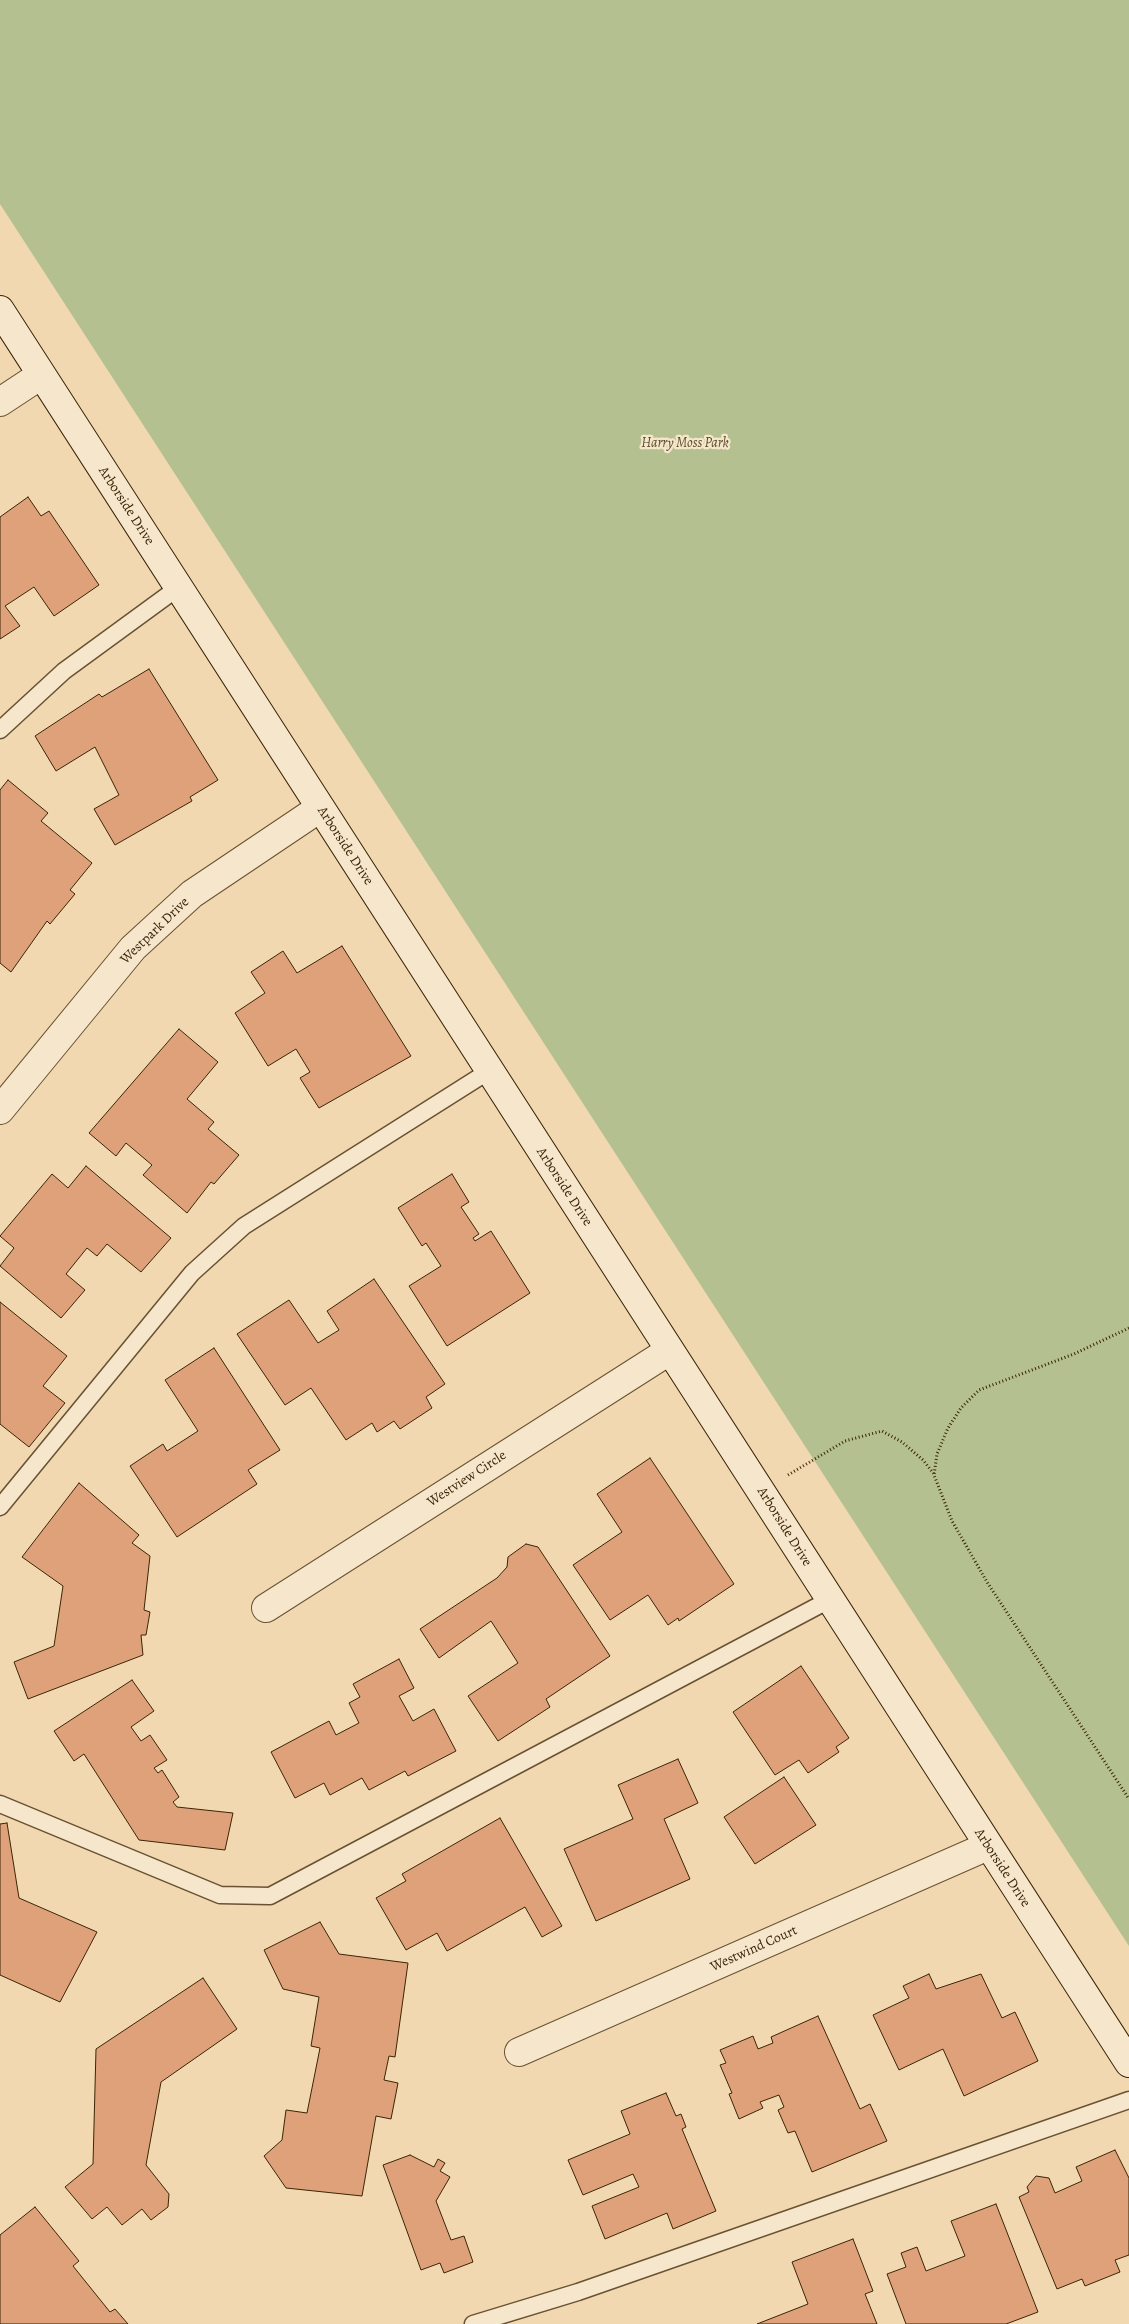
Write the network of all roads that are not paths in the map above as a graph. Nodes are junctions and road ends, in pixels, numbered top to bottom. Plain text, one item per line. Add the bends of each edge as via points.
1 (0, 310) edge
2 (42, 375) junction
3 (0, 402) edge
4 (179, 588) junction
5 (0, 730) edge
6 (320, 808) junction
7 (489, 1071) junction
8 (0, 1110) edge
9 (669, 1351) junction
10 (0, 1507) edge
11 (830, 1599) junction
12 (266, 1608) dead end
13 (0, 1804) edge
14 (988, 1846) junction
15 (519, 2052) dead end
16 (1129, 2063) edge
17 (1129, 2100) edge
18 (473, 2324) edge

1 - 2 street, Arborside Drive
2 - 3 street
2 - 4 street, Arborside Drive
4 - 5 lane via 64,671
4 - 6 street, Arborside Drive
6 - 7 street, Arborside Drive
6 - 8 street, Westpark Drive via 192,894 133,948
7 - 9 street, Arborside Drive
7 - 10 lane via 244,1226 192,1273
9 - 11 street, Arborside Drive
9 - 12 street, Westview Circle
11 - 13 lane via 270,1896 220,1895
11 - 14 street, Arborside Drive
14 - 15 street, Westwind Court
14 - 16 street, Arborside Drive
17 - 18 lane via 578,2292

